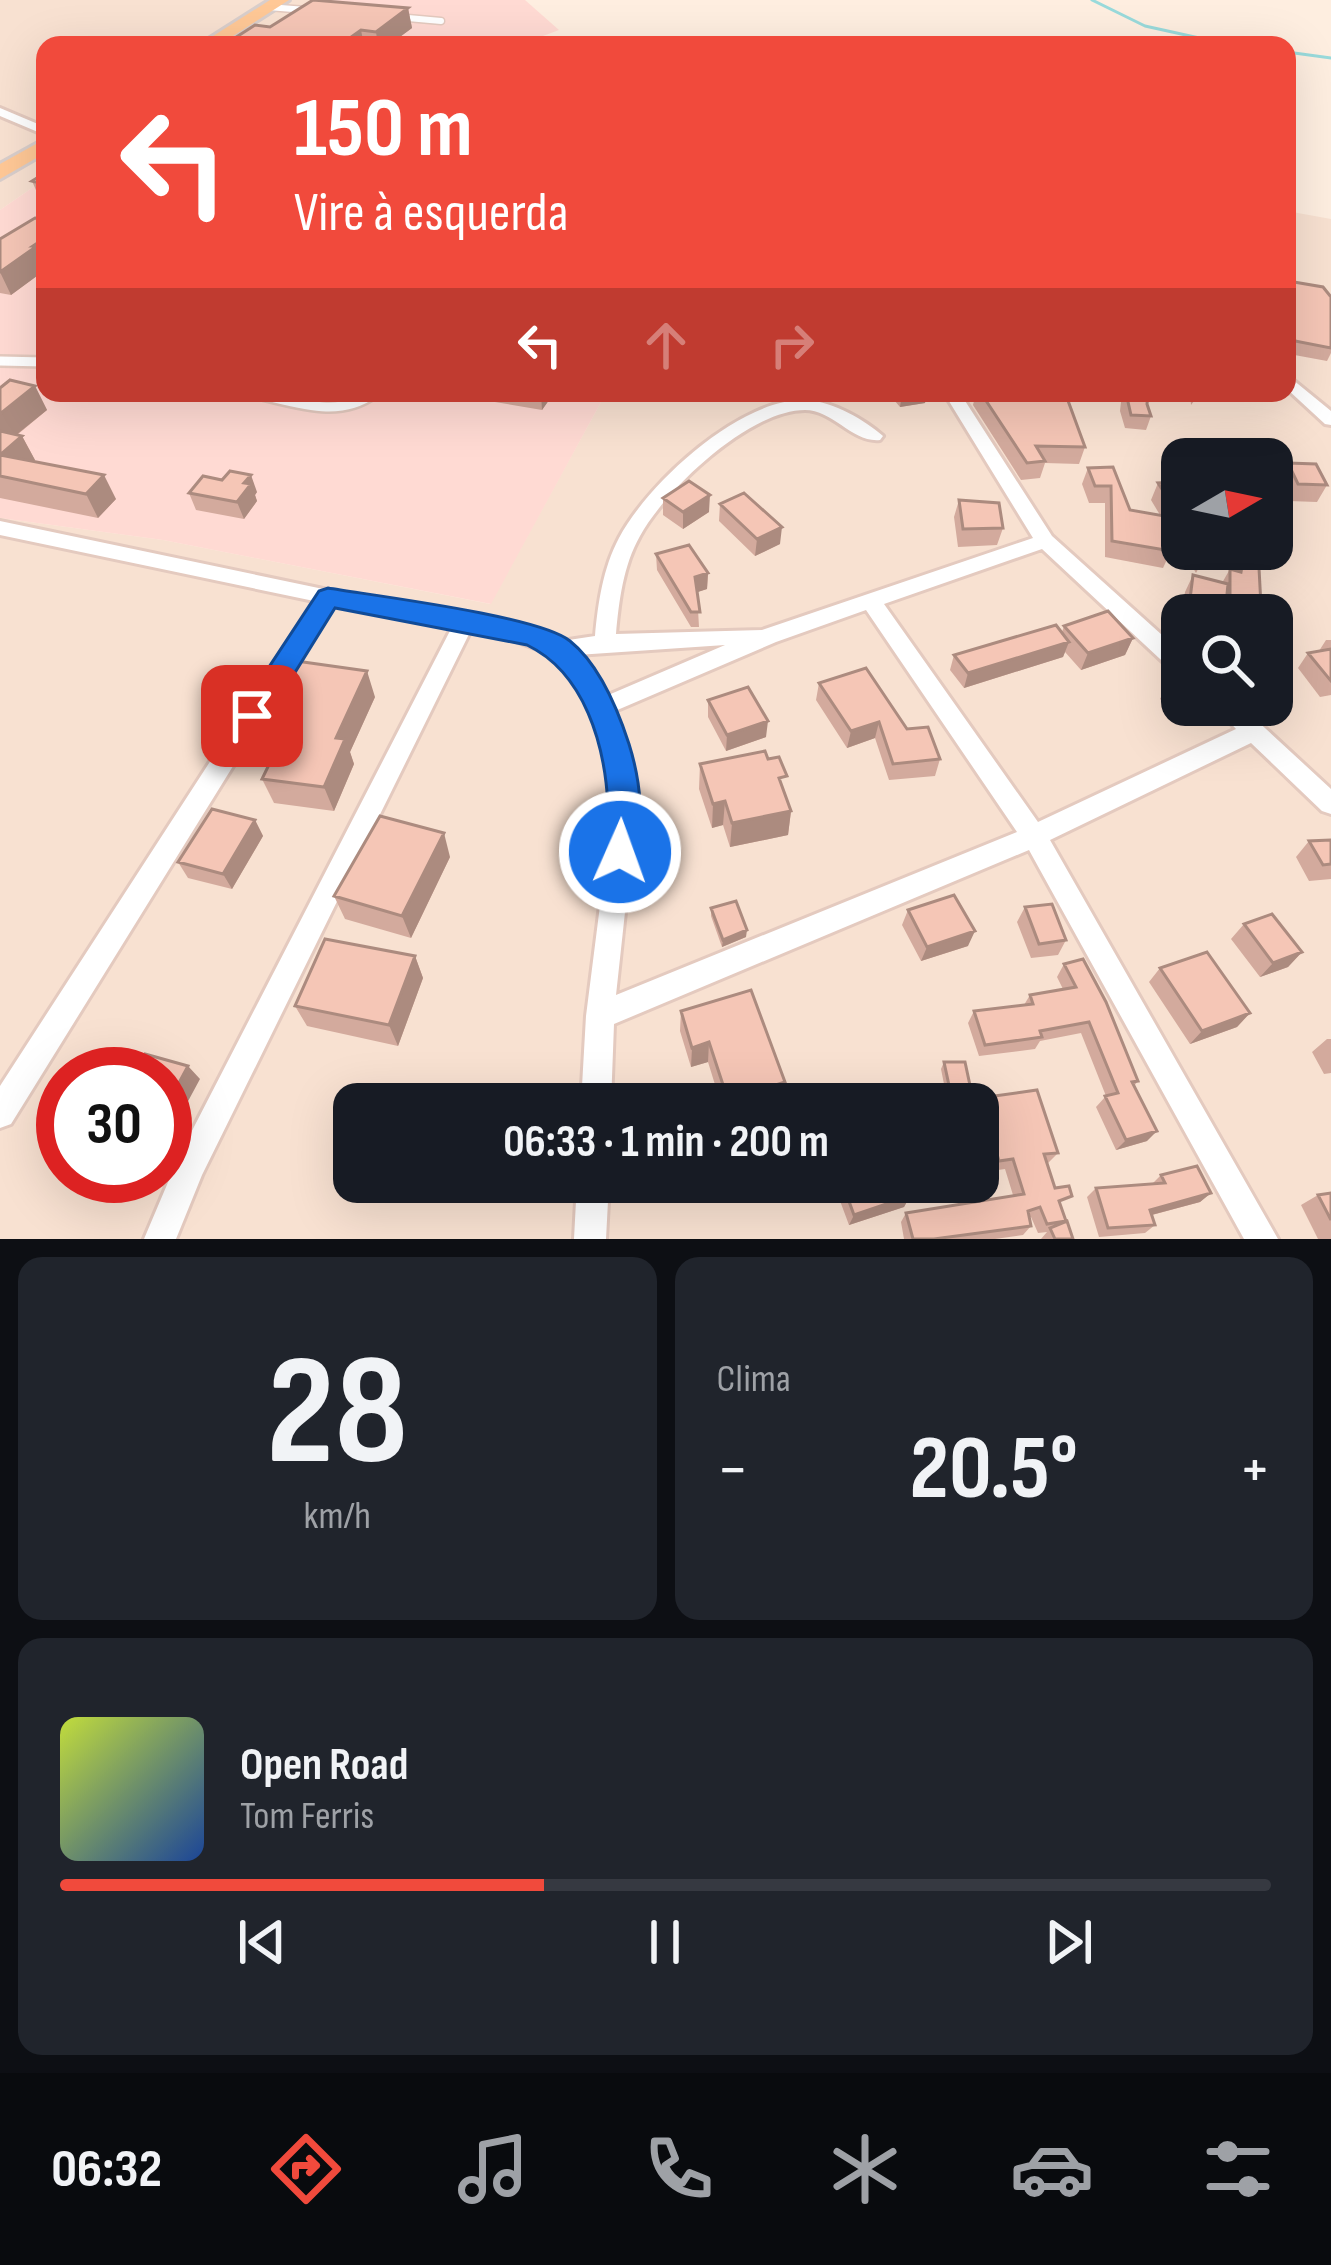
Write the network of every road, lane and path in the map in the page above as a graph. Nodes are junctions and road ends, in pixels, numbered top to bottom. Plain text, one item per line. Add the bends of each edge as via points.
1 (274, 4) edge
2 (311, 11) edge
3 (376, 16) edge
4 (441, 21) dead end
5 (222, 36) edge
6 (0, 112) edge
7 (36, 127) edge
8 (36, 151) edge
9 (0, 173) edge
10 (0, 361) edge
11 (36, 362) edge
12 (1296, 388) edge
13 (303, 402) edge
14 (365, 402) edge
15 (958, 402) edge
16 (1331, 420) edge
17 (874, 436) dead end
18 (0, 529) edge
19 (1045, 541) junction
20 (328, 597) junction
21 (871, 600) junction
22 (464, 623) junction
23 (768, 636) junction
24 (605, 643) junction
25 (1161, 647) edge
26 (561, 649) junction
27 (602, 707) junction
28 (1248, 726) edge
29 (1254, 731) junction
30 (1331, 804) edge
31 (1034, 836) junction
32 (600, 1016) junction
33 (597, 1083) edge
34 (0, 1113) edge
35 (592, 1203) edge
36 (160, 1239) edge
37 (590, 1239) edge
38 (1262, 1239) edge

1 - 2 lane
1 - 5 main road
3 - 4 lane
6 - 7 street
8 - 9 main road
10 - 11 lane
12 - 16 street
13 - 14 lane
15 - 19 street
17 - 24 street via 801,405 745,425 665,488 630,536 609,596
18 - 20 street
19 - 21 street
19 - 25 street
20 - 22 street
20 - 34 street
21 - 23 street
21 - 31 street
22 - 26 street via 533,635
22 - 36 street
23 - 24 street
23 - 27 street
24 - 26 street
26 - 27 street
27 - 32 street via 624,811
28 - 29 street
29 - 30 street
29 - 31 street
31 - 32 street
31 - 38 street
32 - 33 street
35 - 37 street

